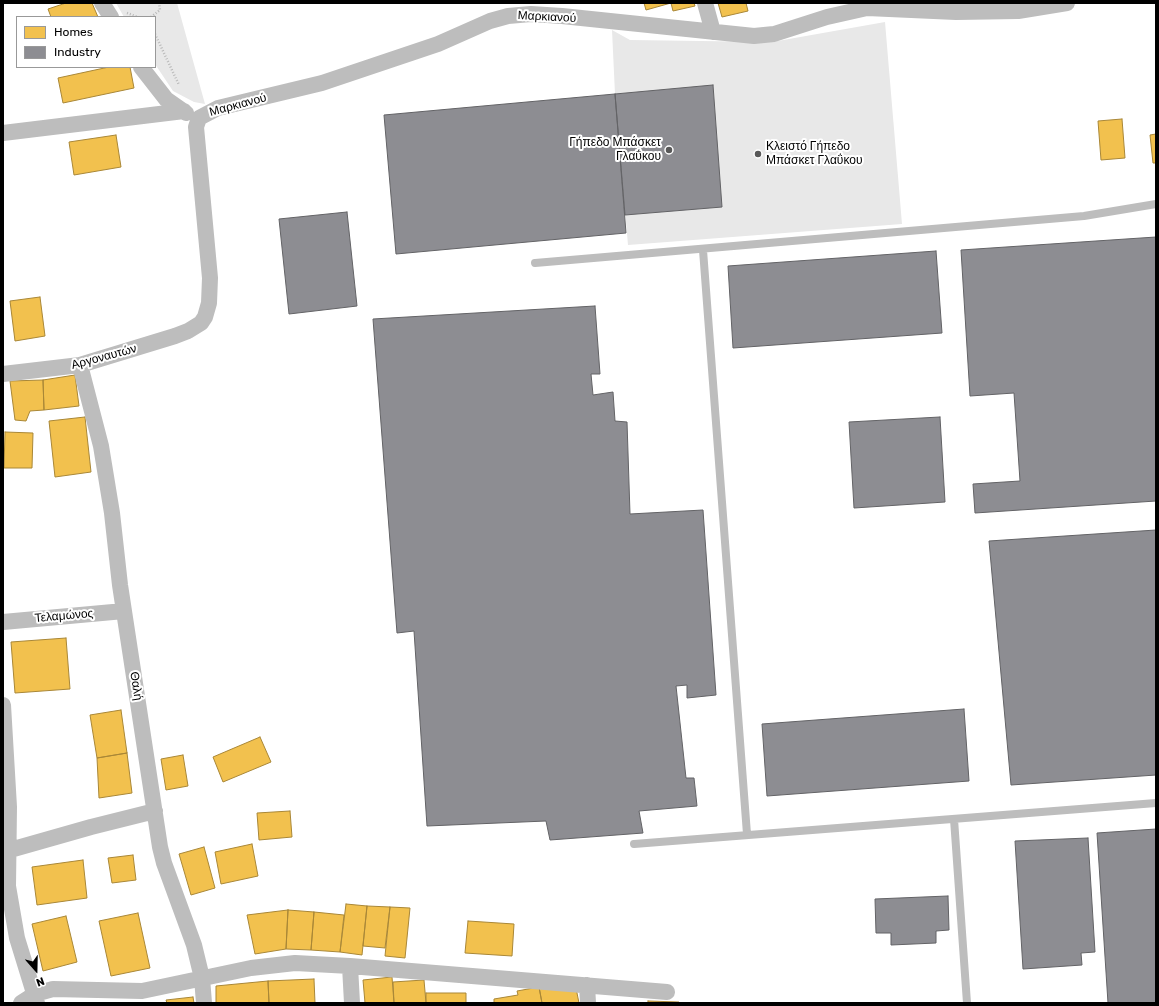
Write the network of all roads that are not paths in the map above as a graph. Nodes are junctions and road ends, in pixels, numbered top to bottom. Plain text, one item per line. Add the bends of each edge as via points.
1 (102, 3) edge
2 (705, 3) edge
3 (1067, 3) edge
4 (1018, 7) edge
5 (522, 8) edge
6 (117, 16) edge
7 (712, 32) junction
8 (142, 68) edge
9 (184, 111) junction
10 (197, 121) junction
11 (3, 134) edge
12 (1156, 204) edge
13 (704, 250) junction
14 (535, 263) dead end
15 (201, 323) joint
16 (80, 365) junction
17 (3, 374) edge
18 (124, 610) junction
19 (3, 622) edge
20 (3, 705) edge
21 (1156, 803) edge
22 (154, 811) junction
23 (954, 819) junction
24 (747, 834) junction
25 (634, 844) dead end
26 (5, 851) edge
27 (350, 966) junction
28 (202, 978) junction
29 (587, 985) junction
30 (667, 992) dead end
31 (31, 1000) edge
32 (204, 1003) edge
33 (352, 1003) edge
34 (588, 1003) edge
35 (967, 1003) edge

1 - 6 street
2 - 7 street
3 - 4 street, Μαρκιανού
4 - 7 street, Μαρκιανού via 956,12 867,8 827,17 774,34 754,36
5 - 7 street, Μαρκιανού
5 - 10 street, Μαρκιανού via 438,44 322,83 218,108 203,114
8 - 9 street via 166,99
9 - 10 street
9 - 11 street
10 - 15 street, Μαρκιανού via 197,148 210,278 208,304
12 - 13 lane via 1084,216
13 - 14 lane
13 - 24 lane
15 - 16 street, Αργοναυτών via 175,336
16 - 17 street, Αργοναυτών
16 - 18 street, Θαλή via 101,446
18 - 19 street, Τελαμώνος
18 - 22 street, Θαλή
20 - 26 street via 9,807
21 - 23 lane
22 - 26 street
22 - 28 street, Θαλή via 162,855 194,945
23 - 24 lane
23 - 35 lane
24 - 25 lane
26 - 31 street via 12,916
27 - 28 street via 279,964
27 - 29 street
27 - 33 street
28 - 31 street via 142,991 53,989
28 - 32 street, Θαλή
29 - 30 street
29 - 34 street

